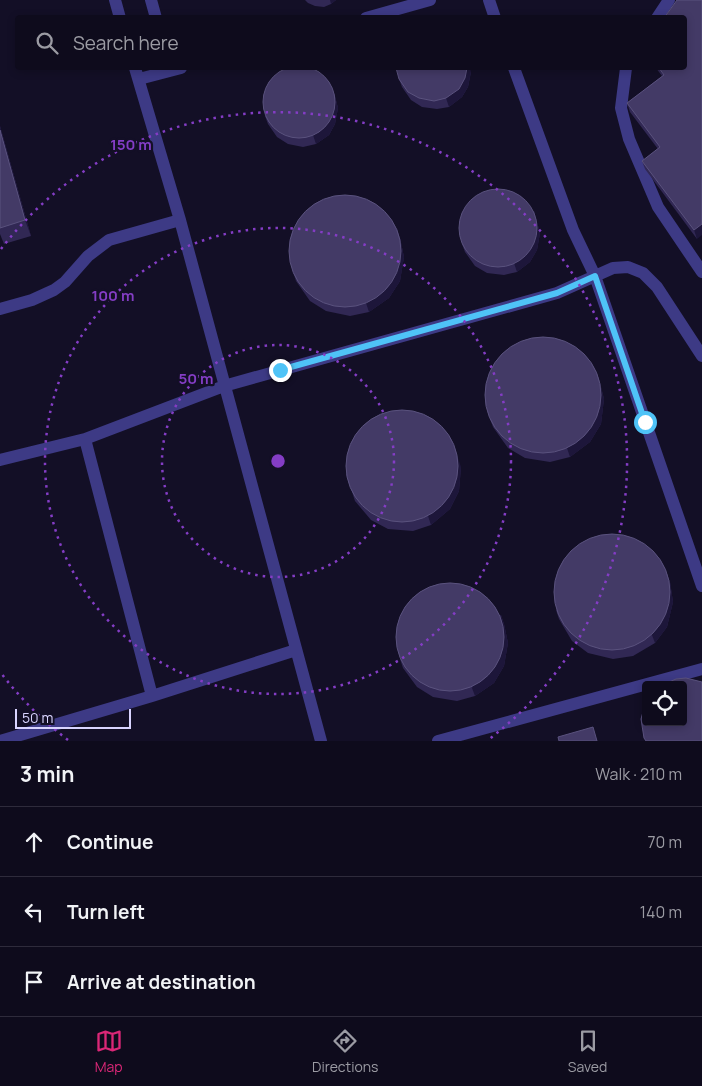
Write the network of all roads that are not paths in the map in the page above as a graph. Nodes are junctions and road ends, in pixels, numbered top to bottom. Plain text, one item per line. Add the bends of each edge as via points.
1 (115, 0) edge
2 (151, 0) edge
3 (430, 0) edge
4 (489, 0) edge
5 (669, 0) edge
6 (119, 15) edge
7 (155, 15) edge
8 (377, 15) edge
9 (494, 15) edge
10 (659, 15) edge
11 (165, 70) edge
12 (515, 70) edge
13 (626, 70) edge
14 (137, 73) edge
15 (180, 220) junction
16 (702, 272) edge
17 (595, 276) junction
18 (0, 309) edge
19 (702, 356) edge
20 (224, 386) junction
21 (85, 439) junction
22 (0, 460) edge
23 (702, 586) edge
24 (296, 650) junction
25 (702, 669) edge
26 (152, 696) junction
27 (0, 741) edge
28 (321, 741) edge
29 (438, 741) edge

1 - 6 lane
2 - 7 lane
3 - 8 lane
4 - 9 lane
5 - 10 lane
11 - 14 lane
12 - 17 lane via 574,230
13 - 16 lane via 621,108 629,139 658,207
14 - 15 lane
15 - 18 lane via 109,240 54,290
15 - 20 lane
17 - 19 lane via 613,268 628,267 644,273 658,287
17 - 20 lane via 557,293
17 - 23 lane
20 - 21 lane
20 - 24 lane
21 - 22 lane
21 - 26 lane
24 - 26 lane
24 - 28 lane
25 - 29 lane
26 - 27 lane

